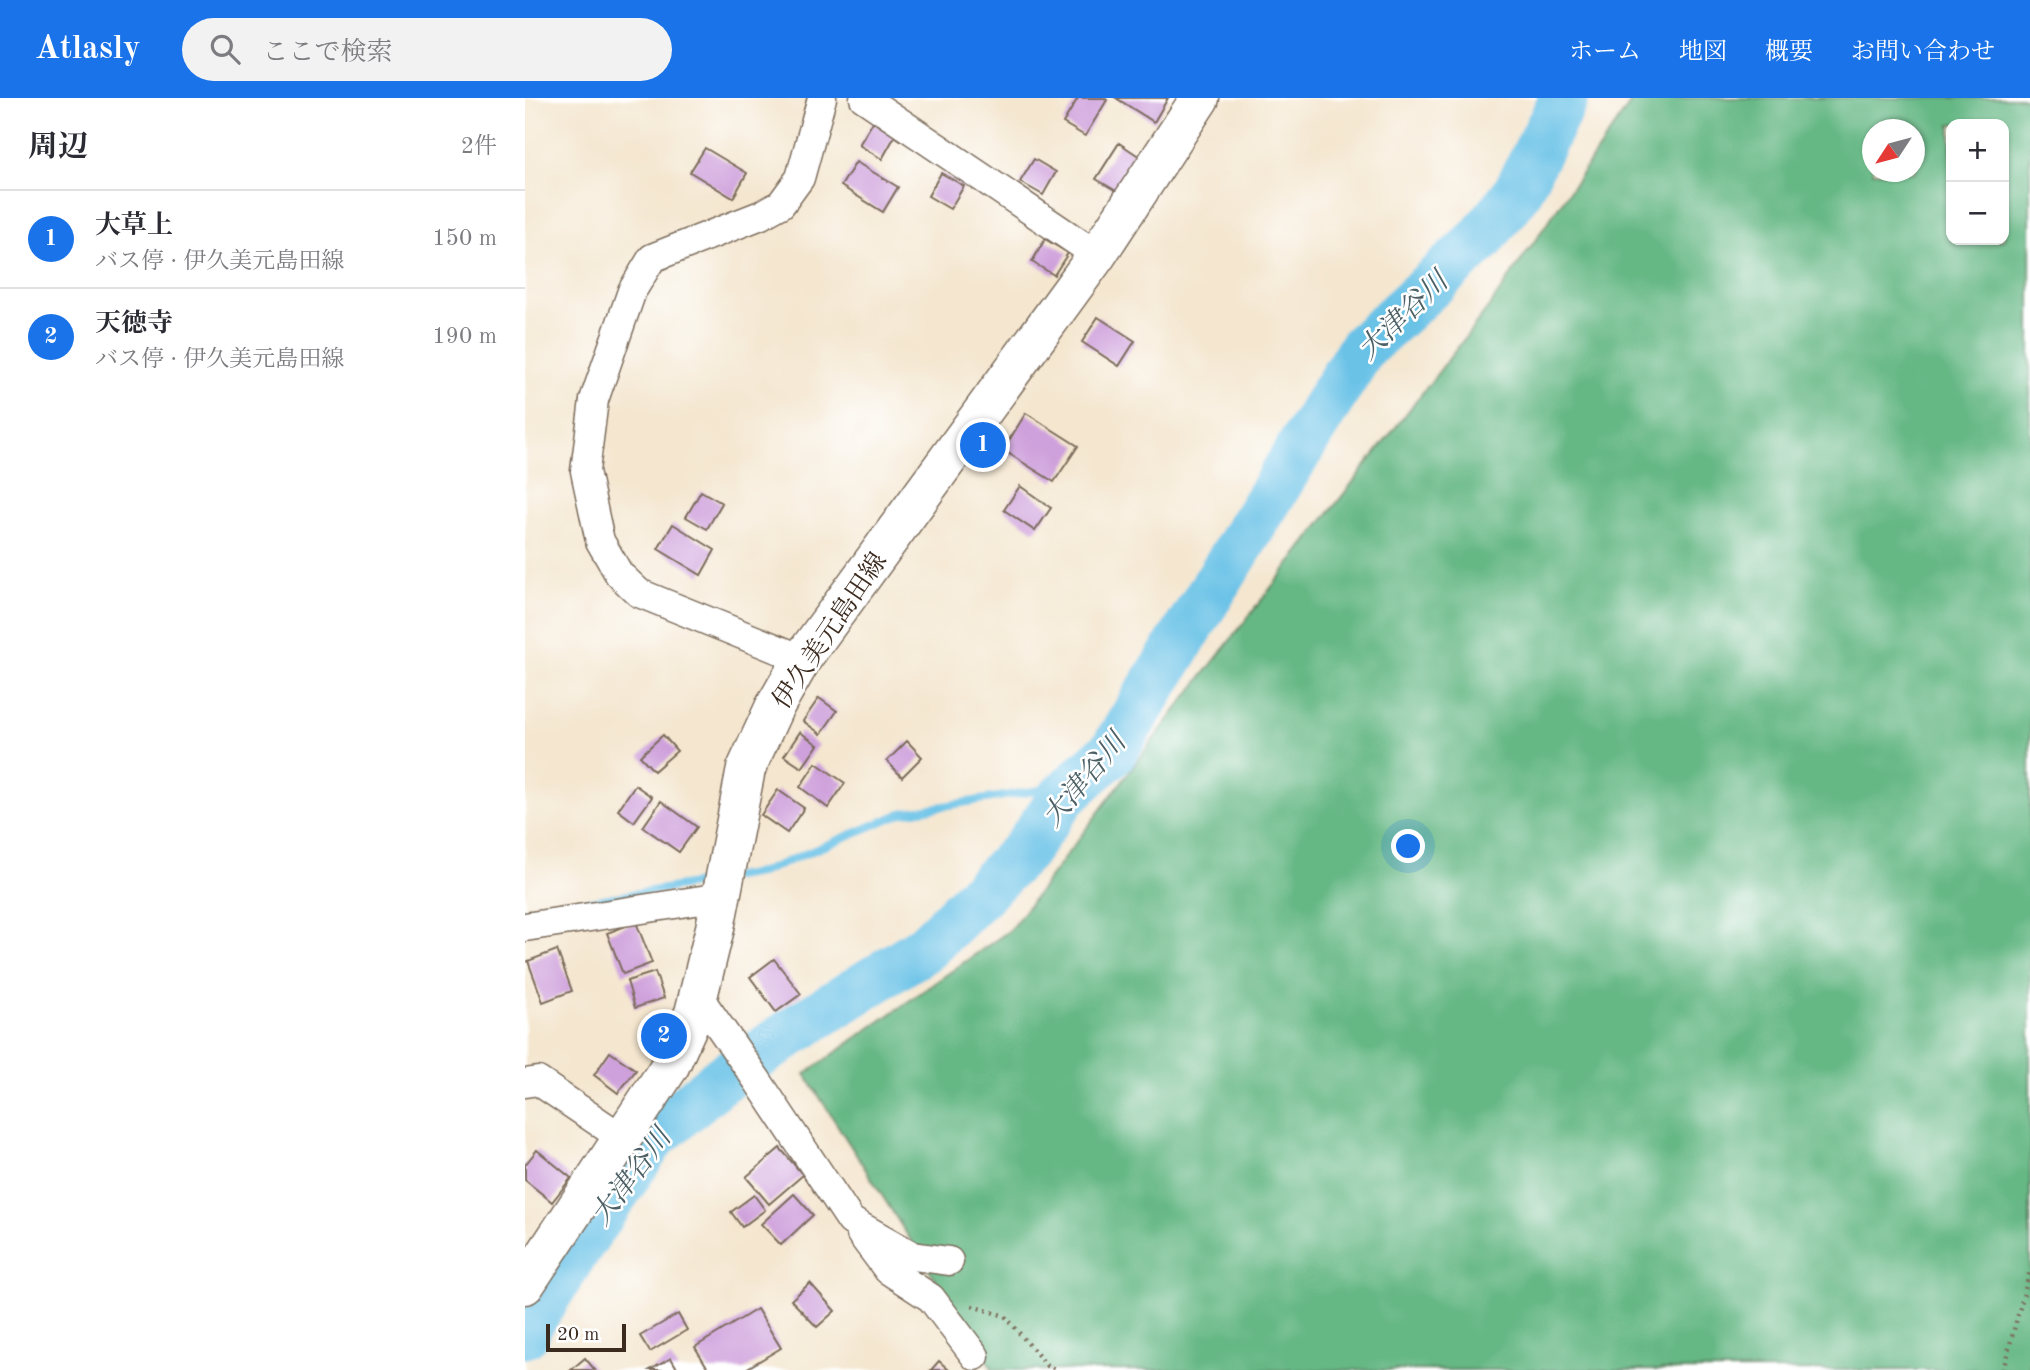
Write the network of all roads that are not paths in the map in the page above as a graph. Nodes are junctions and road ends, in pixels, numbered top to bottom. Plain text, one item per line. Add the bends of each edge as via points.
1 (822, 98) edge
2 (865, 98) edge
3 (1201, 98) edge
4 (1097, 255) junction
5 (803, 659) junction
6 (721, 897) junction
7 (525, 927) edge
8 (698, 996) junction
9 (525, 1083) edge
10 (622, 1138) junction
11 (851, 1221) junction
12 (949, 1261) dead end
13 (525, 1285) edge
14 (975, 1356) dead end

1 - 5 street via 800,178 781,204 652,258 632,291 594,400 585,471 600,541 619,574 639,593
2 - 4 street
3 - 4 main road, 伊久美元島田線
4 - 5 main road, 伊久美元島田線
5 - 6 main road, 伊久美元島田線 via 746,769
6 - 7 street
6 - 8 main road, 伊久美元島田線
8 - 10 main road, 伊久美元島田線 via 670,1066
8 - 11 street
9 - 10 street via 538,1081
10 - 13 main road, 伊久美元島田線
11 - 12 street via 913,1256
11 - 14 street via 888,1270 932,1298

